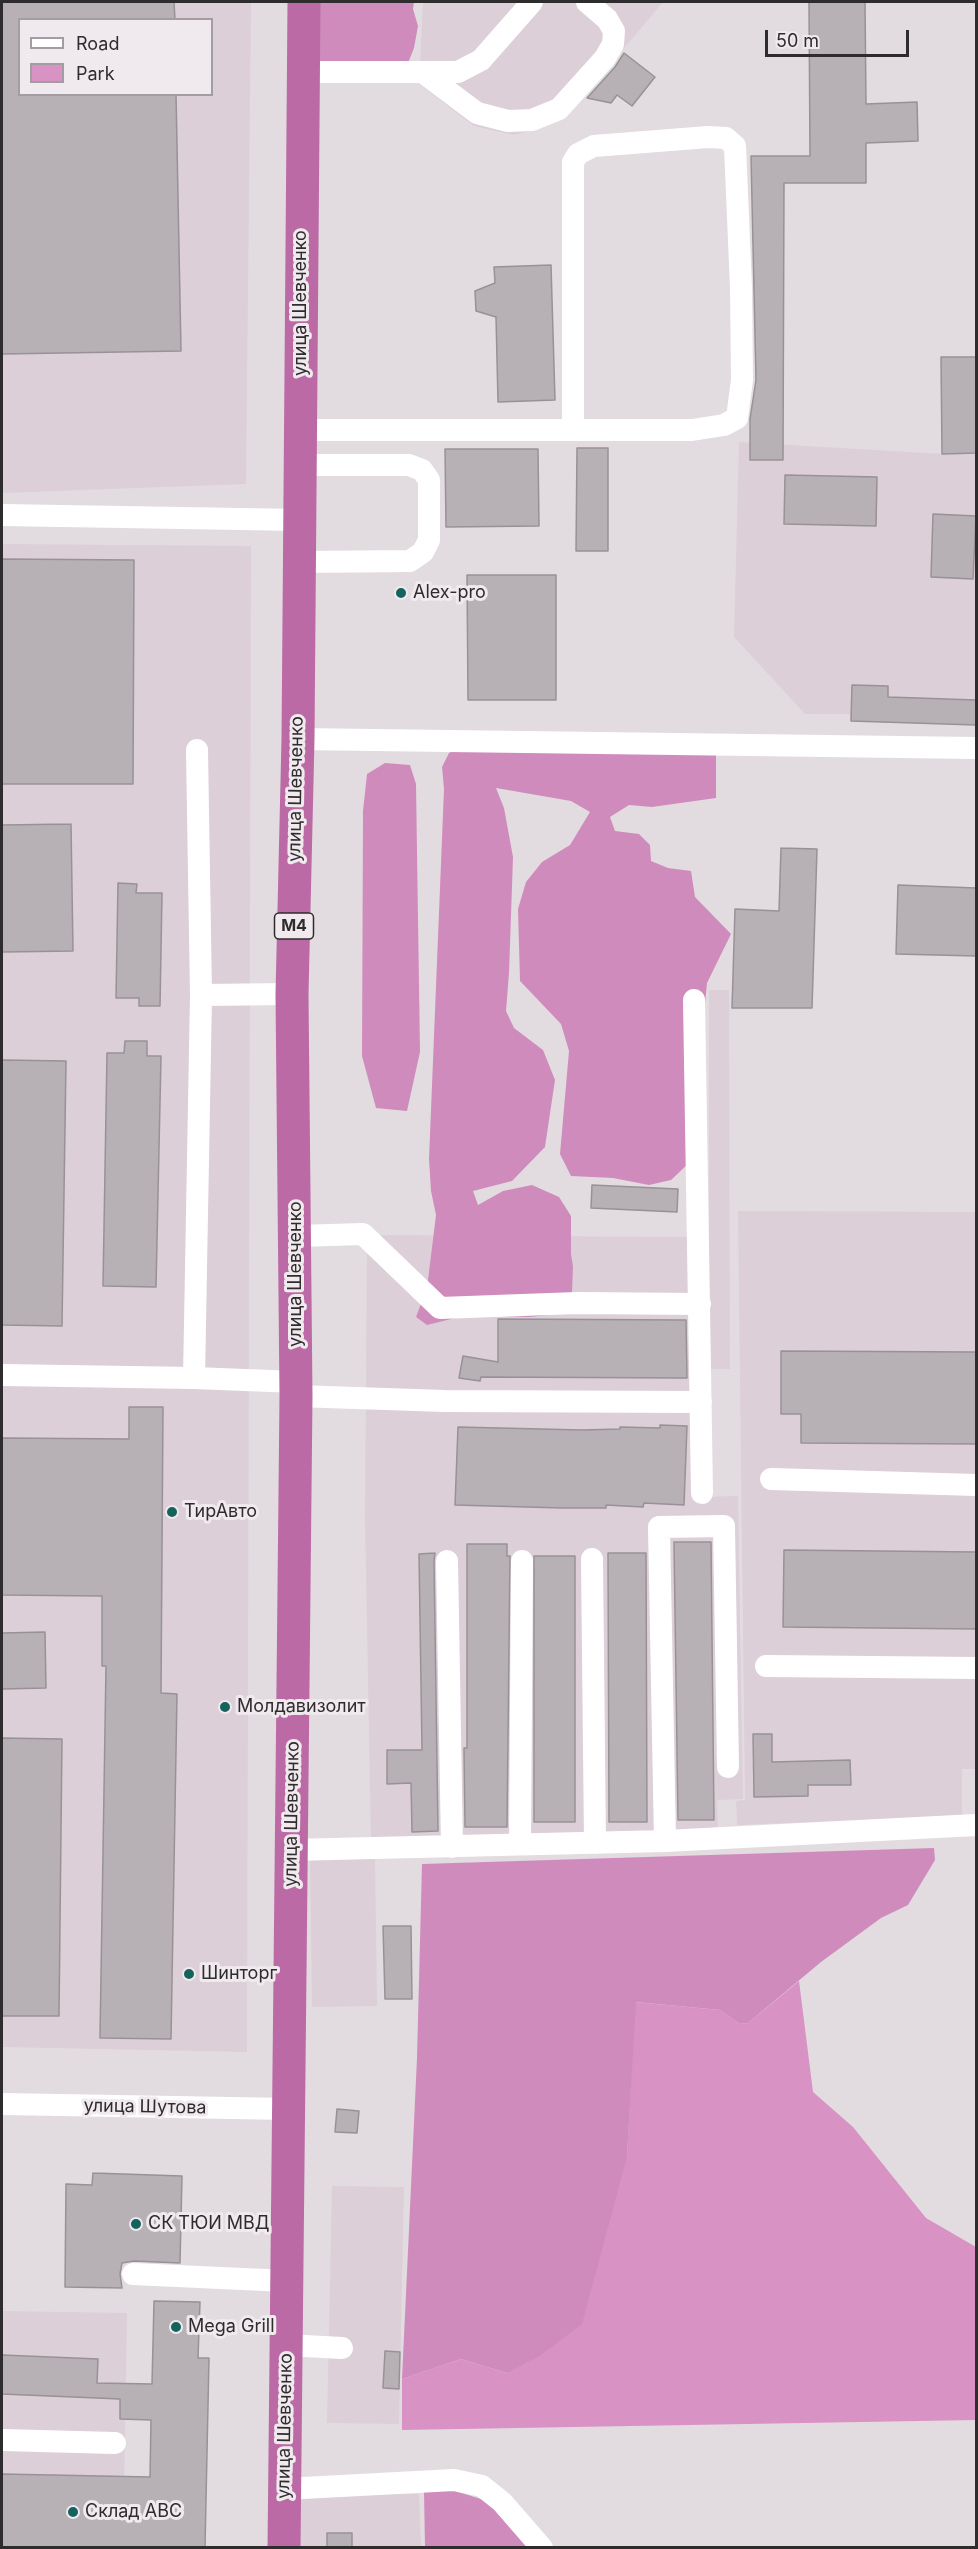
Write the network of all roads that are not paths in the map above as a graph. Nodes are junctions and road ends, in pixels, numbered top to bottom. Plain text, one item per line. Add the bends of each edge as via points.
1 (304, 2) edge
2 (532, 2) edge
3 (587, 2) edge
4 (303, 72) junction
5 (425, 74) junction
6 (300, 429) junction
7 (573, 429) junction
8 (300, 465) junction
9 (2, 516) edge
10 (300, 519) junction
11 (299, 562) junction
12 (298, 739) junction
13 (976, 748) edge
14 (197, 750) dead end
15 (292, 994) junction
16 (201, 995) junction
17 (694, 1000) dead end
18 (297, 1236) junction
19 (700, 1304) junction
20 (2, 1375) edge
21 (194, 1378) junction
22 (296, 1389) junction
23 (701, 1402) junction
24 (771, 1479) dead end
25 (976, 1485) edge
26 (702, 1493) dead end
27 (592, 1559) dead end
28 (447, 1561) dead end
29 (522, 1561) dead end
30 (766, 1666) dead end
31 (976, 1668) edge
32 (728, 1767) dead end
33 (976, 1825) edge
34 (665, 1841) junction
35 (595, 1843) junction
36 (520, 1844) junction
37 (452, 1847) junction
38 (291, 1850) junction
39 (2, 2104) edge
40 (289, 2109) junction
41 (133, 2274) dead end
42 (287, 2281) junction
43 (286, 2346) junction
44 (342, 2348) dead end
45 (2, 2440) edge
46 (115, 2442) dead end
47 (285, 2489) junction
48 (284, 2547) edge
49 (542, 2547) edge

1 - 4 highway, улица Шевченко / M4
2 - 5 street via 481,60 459,72
3 - 5 street via 614,31 614,44 559,109 532,120 508,121 477,113
4 - 5 street
4 - 6 highway, улица Шевченко / M4
6 - 7 street
6 - 8 highway, улица Шевченко / M4
7 - 7 street via 692,430 724,425 737,418 742,380 741,288 735,146 726,138 594,146 578,154 573,162
8 - 10 highway, улица Шевченко / M4
8 - 11 street via 409,465 422,470 429,480 429,540 423,552 410,561
9 - 10 street
10 - 11 highway, улица Шевченко / M4
11 - 12 highway, улица Шевченко / M4
12 - 13 street
12 - 15 highway, улица Шевченко / M4
14 - 16 street
15 - 16 street
15 - 18 highway, улица Шевченко / M4
16 - 21 street
17 - 19 street
18 - 19 street via 363,1234 440,1308
18 - 22 highway, улица Шевченко / M4
19 - 23 street
20 - 21 street
21 - 22 street
22 - 23 street via 445,1401
22 - 38 highway, улица Шевченко / M4
23 - 26 street
24 - 25 street
27 - 35 street
28 - 37 street
29 - 36 street
30 - 31 street
32 - 34 street via 724,1526 659,1527
33 - 34 street
34 - 35 street
35 - 36 street
36 - 37 street
37 - 38 street
38 - 40 highway, улица Шевченко / M4
39 - 40 street, улица Шутова
40 - 42 highway, улица Шевченко / M4
41 - 42 street
42 - 43 highway, улица Шевченко / M4
43 - 44 street
43 - 47 highway, улица Шевченко / M4
45 - 46 street
47 - 48 highway, улица Шевченко / M4
47 - 49 street via 454,2480 482,2486 502,2502

